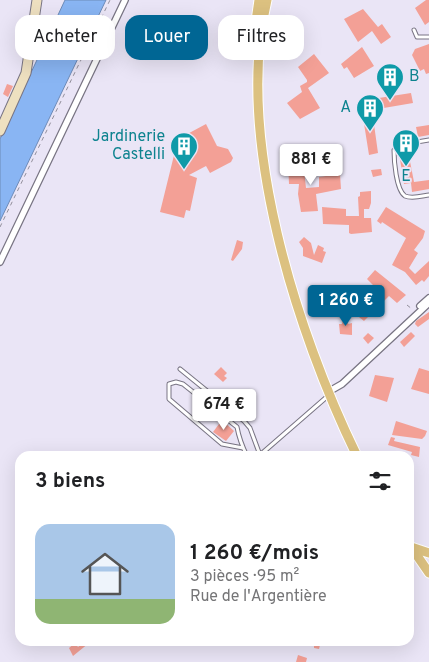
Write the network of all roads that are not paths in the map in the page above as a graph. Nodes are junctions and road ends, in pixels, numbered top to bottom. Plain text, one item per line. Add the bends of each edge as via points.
1 (37, 0) edge
2 (125, 0) edge
3 (259, 0) edge
4 (267, 0) edge
5 (414, 30) dead end
6 (429, 37) edge
7 (0, 131) edge
8 (429, 140) edge
9 (270, 195) junction
10 (429, 195) edge
11 (0, 262) edge
12 (429, 298) edge
13 (429, 303) edge
14 (384, 343) junction
15 (180, 369) dead end
16 (328, 394) junction
17 (243, 448) junction
18 (244, 451) edge
19 (258, 451) edge
20 (265, 451) edge
21 (355, 451) edge
22 (414, 547) edge
23 (414, 551) edge
24 (429, 553) edge
25 (427, 566) edge

1 - 7 main road via 26,73
2 - 11 street
3 - 9 main road via 252,46 252,108 260,164
4 - 9 main road via 258,46 258,107
5 - 6 lane via 417,37
8 - 10 lane via 399,145 394,150 400,190 411,197
9 - 16 main road via 286,265
12 - 14 street
13 - 14 street
14 - 16 street
15 - 19 lane via 244,421
16 - 20 lane
16 - 21 main road
17 - 17 lane via 237,427 184,384 169,384 169,399 222,444
17 - 18 lane
22 - 24 main road
23 - 25 main road

